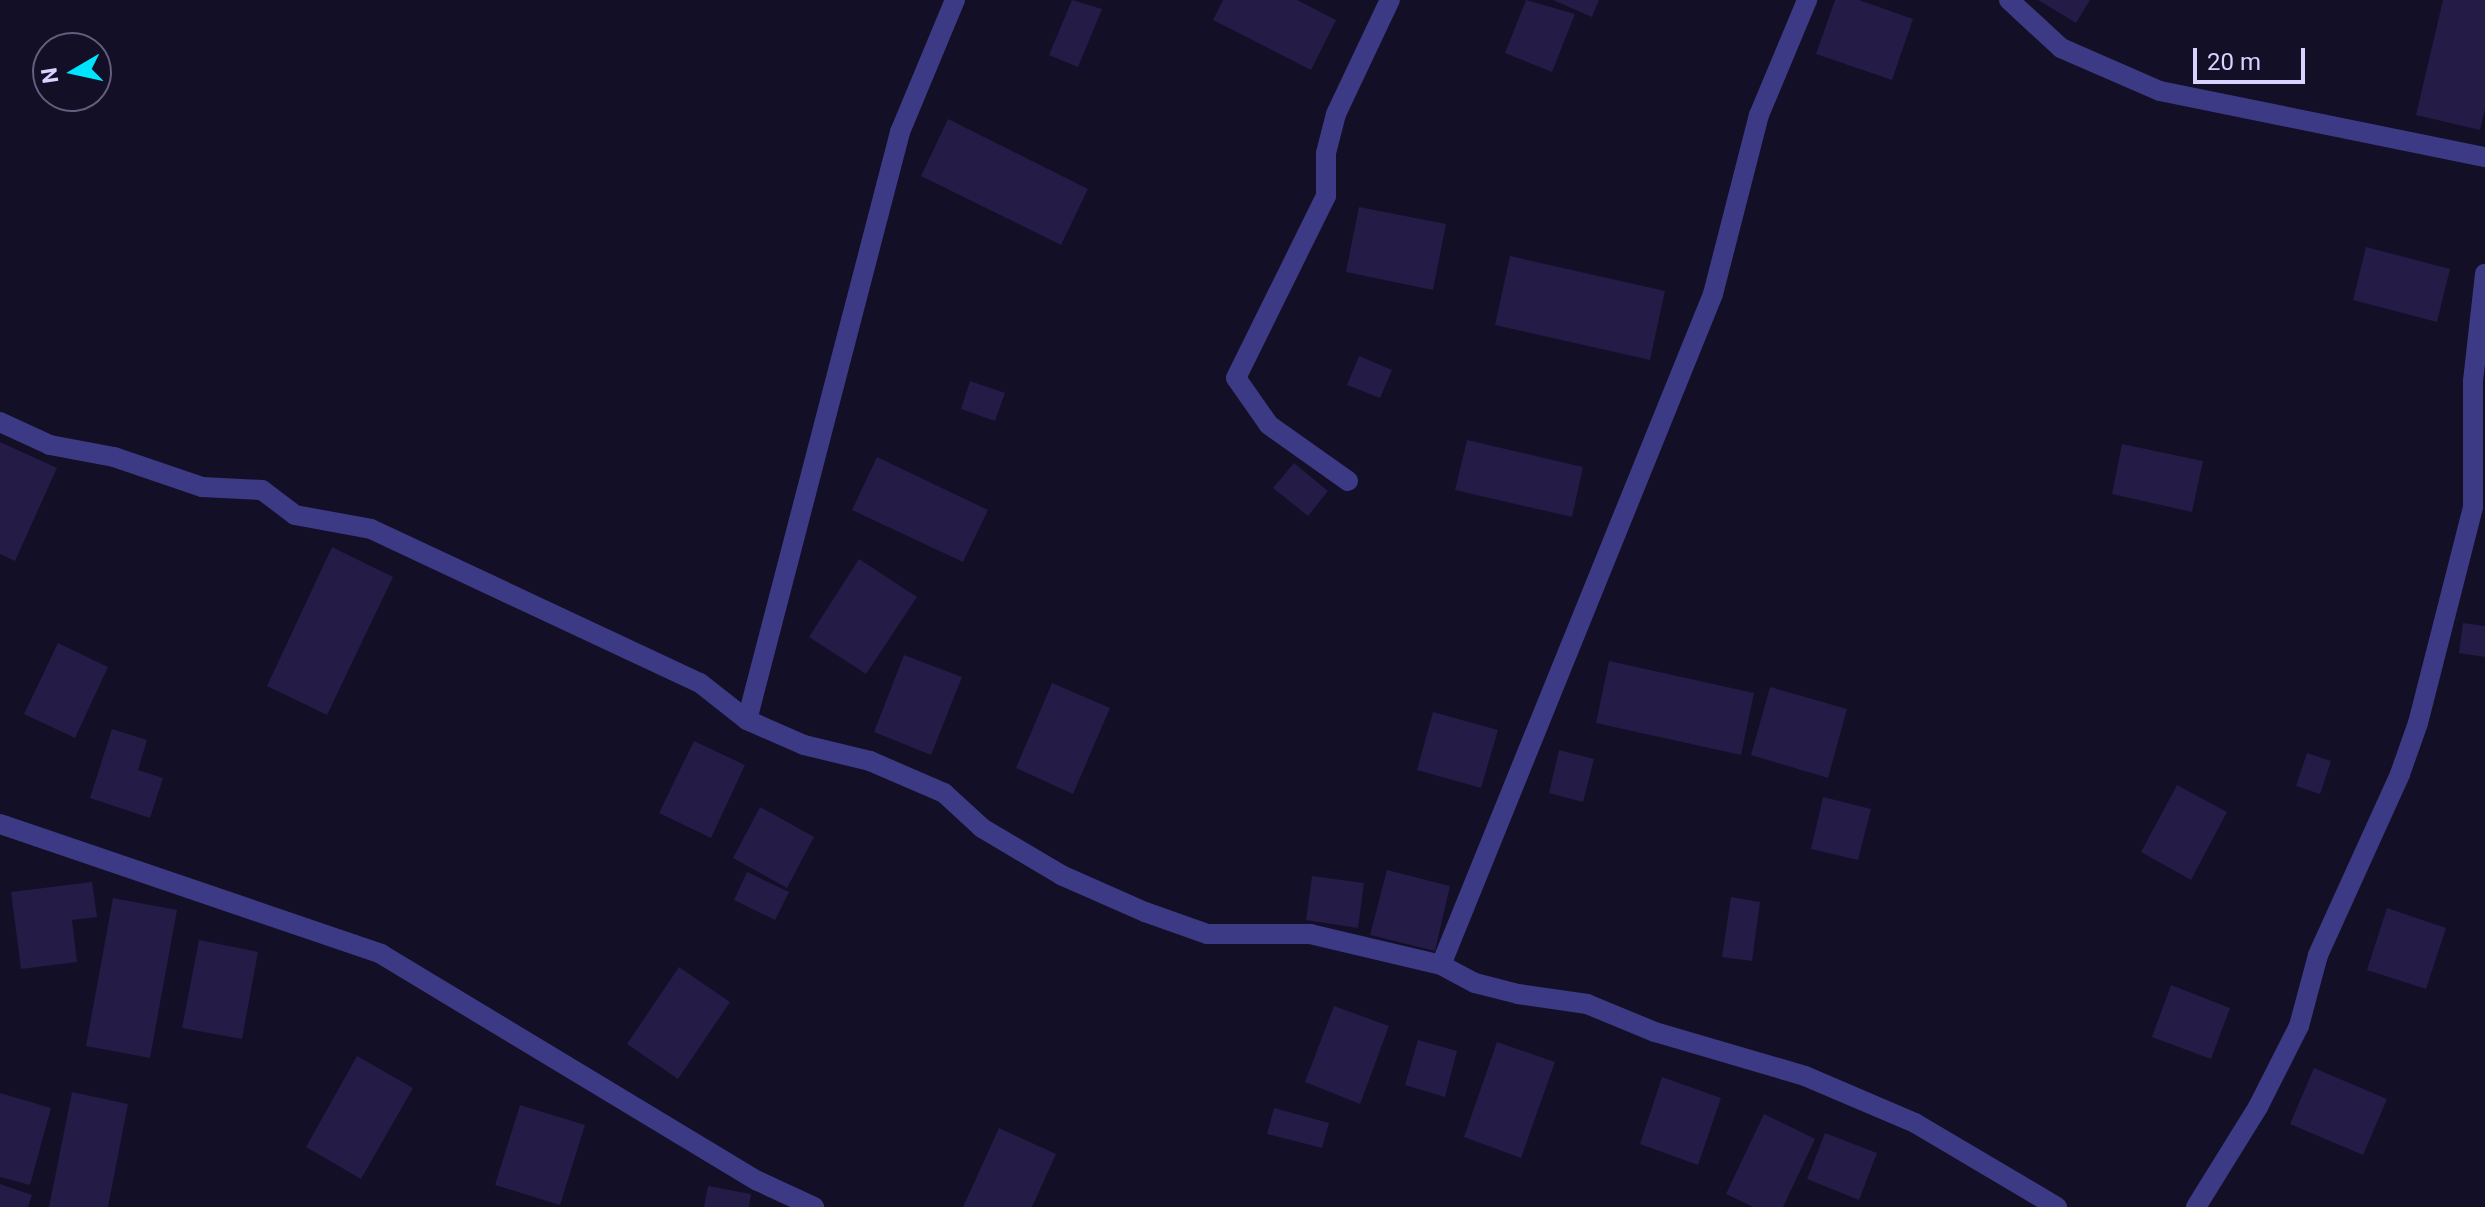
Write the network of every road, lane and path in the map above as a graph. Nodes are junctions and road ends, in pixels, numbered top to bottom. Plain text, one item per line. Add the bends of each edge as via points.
1 (955, 0) edge
2 (1390, 0) edge
3 (1807, 0) edge
4 (2009, 0) edge
5 (2485, 157) edge
6 (2485, 274) edge
7 (0, 422) edge
8 (1348, 481) dead end
9 (747, 720) junction
10 (0, 824) edge
11 (1441, 965) junction
12 (814, 1207) edge
13 (2057, 1207) edge
14 (2196, 1207) edge

1 - 9 street via 900,132
2 - 8 street via 1336,114 1326,153 1326,196 1236,378 1269,425
3 - 11 street via 1759,115 1713,294
4 - 5 street via 2061,48 2160,91
6 - 14 street via 2473,381 2473,507 2418,723 2318,955 2299,1026 2258,1107
7 - 9 street via 50,445 114,457 202,487 262,490 295,515 371,529 700,683
9 - 11 street via 804,745 870,761 944,793 982,828 1061,875 1169,921 1207,934 1310,934
10 - 12 street via 381,954 758,1181
11 - 13 street via 1475,983 1587,1004 1655,1032 1805,1076 1915,1123

